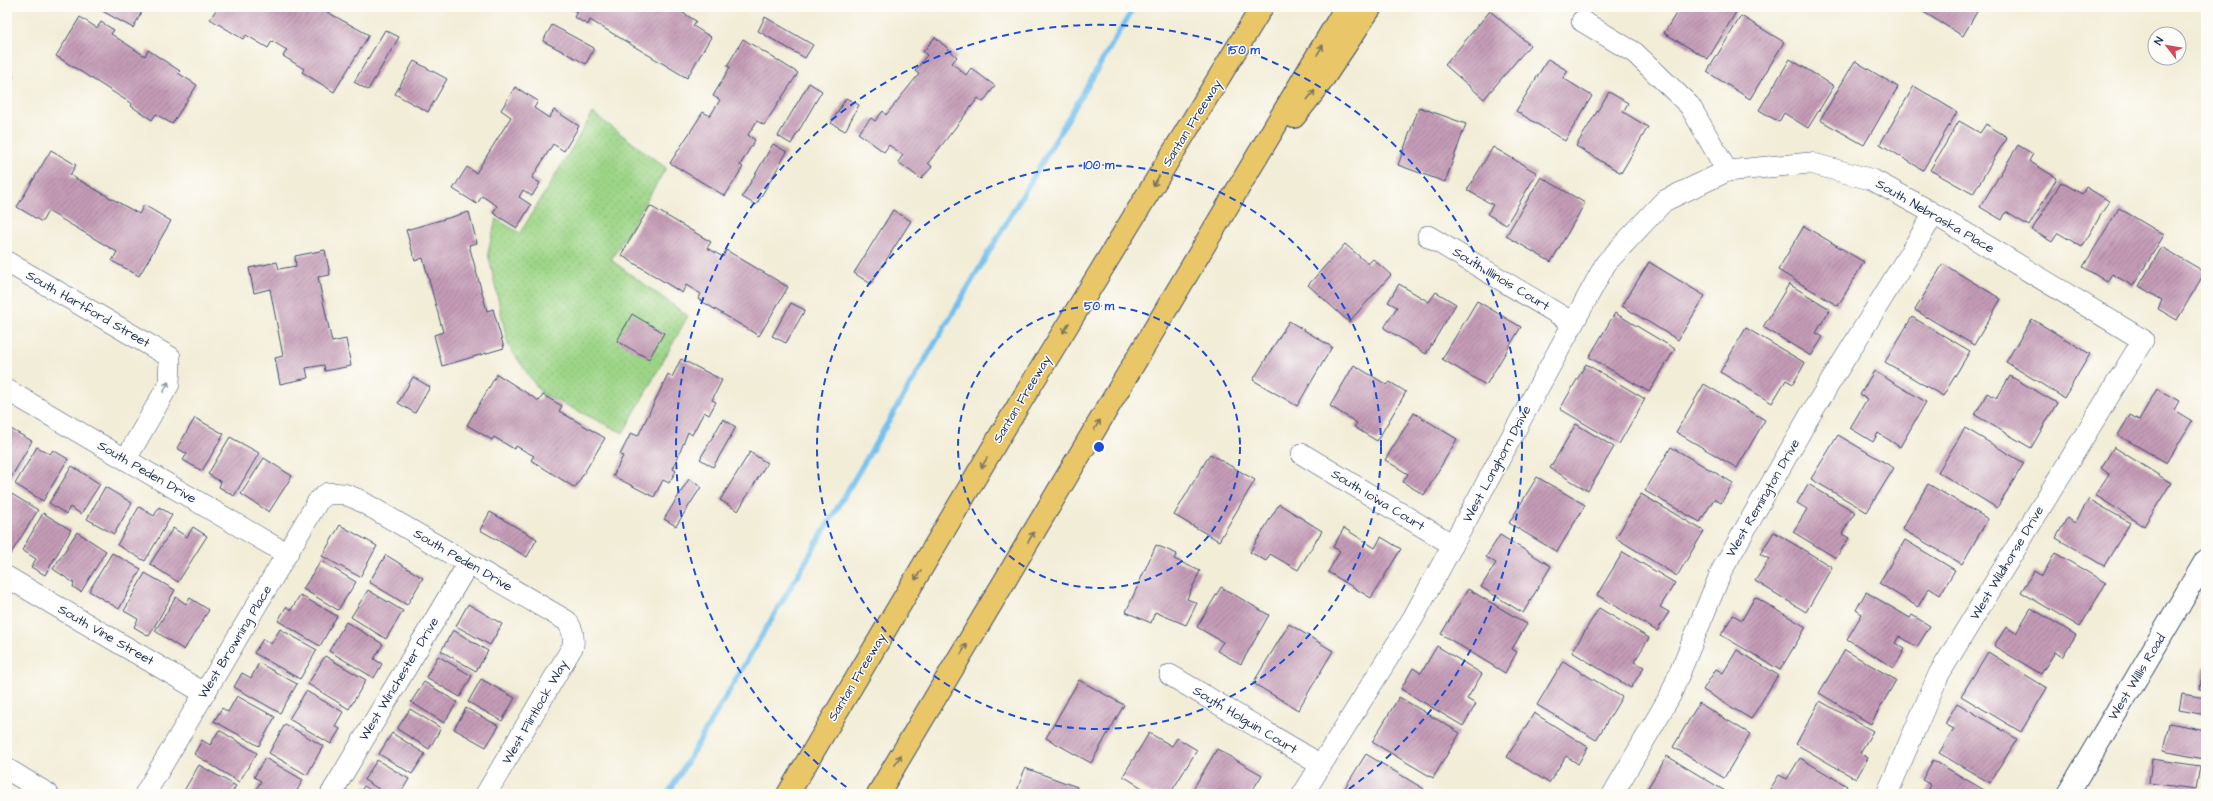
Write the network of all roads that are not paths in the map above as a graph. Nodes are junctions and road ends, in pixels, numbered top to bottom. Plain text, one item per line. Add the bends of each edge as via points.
1 (1255, 7) edge
2 (1262, 7) edge
3 (1346, 7) edge
4 (1371, 7) edge
5 (1582, 21) dead end
6 (1220, 76) junction
7 (1727, 171) junction
8 (1243, 180) junction
9 (1934, 214) junction
10 (1428, 236) dead end
11 (7, 262) edge
12 (1573, 323) junction
13 (2143, 340) joint
14 (7, 390) edge
15 (1302, 454) dead end
16 (126, 459) junction
17 (328, 493) joint
18 (1453, 545) junction
19 (287, 554) junction
20 (2206, 560) edge
21 (468, 564) junction
22 (7, 577) edge
23 (572, 627) joint
24 (1170, 675) dead end
25 (204, 693) junction
26 (1321, 765) junction
27 (7, 769) edge
28 (24, 788) edge
29 (48, 794) edge
30 (145, 794) edge
31 (331, 794) edge
32 (486, 794) edge
33 (788, 794) edge
34 (878, 794) edge
35 (1303, 794) edge
36 (1613, 794) edge
37 (1888, 794) edge
38 (2068, 794) edge

1 - 6 highway
2 - 6 highway, Santan Freeway
8 -> 3 highway
8 -> 4 highway via 1317,88
5 - 7 street via 1636,53 1690,106
6 -> 33 highway, Santan Freeway via 1001,434
7 - 9 street, South Nebraska Place via 1810,163 1873,180
7 - 12 street, West Longhorn Drive via 1664,201 1606,263
34 -> 8 highway
9 - 13 street, South Nebraska Place
9 - 36 street, West Remington Drive via 1810,415 1722,570 1670,696
10 - 12 street, South Illinois Court
16 -> 11 street, South Hartford Street via 169,384 170,357
12 - 18 street, West Longhorn Drive
13 - 37 street, West Wildhorse Drive via 1940,674
14 - 16 street, South Peden Drive
15 - 18 street, South Iowa Court
16 - 19 street, South Peden Drive
17 - 19 street, West Browning Place via 318,501
17 - 21 street, South Peden Drive via 344,494 357,499
18 - 26 street, West Longhorn Drive via 1413,618
19 - 25 street, West Browning Place
20 - 38 street, West Willis Road
21 - 23 street, South Peden Drive via 567,621
21 - 31 street, West Winchester Drive
22 - 25 street, South Vine Street
23 - 32 street, West Flintlock Way via 573,646
24 - 26 street, South Holguin Court
25 - 30 street, West Browning Place
26 - 35 street, West Longhorn Drive
27 - 28 street
28 - 29 street

